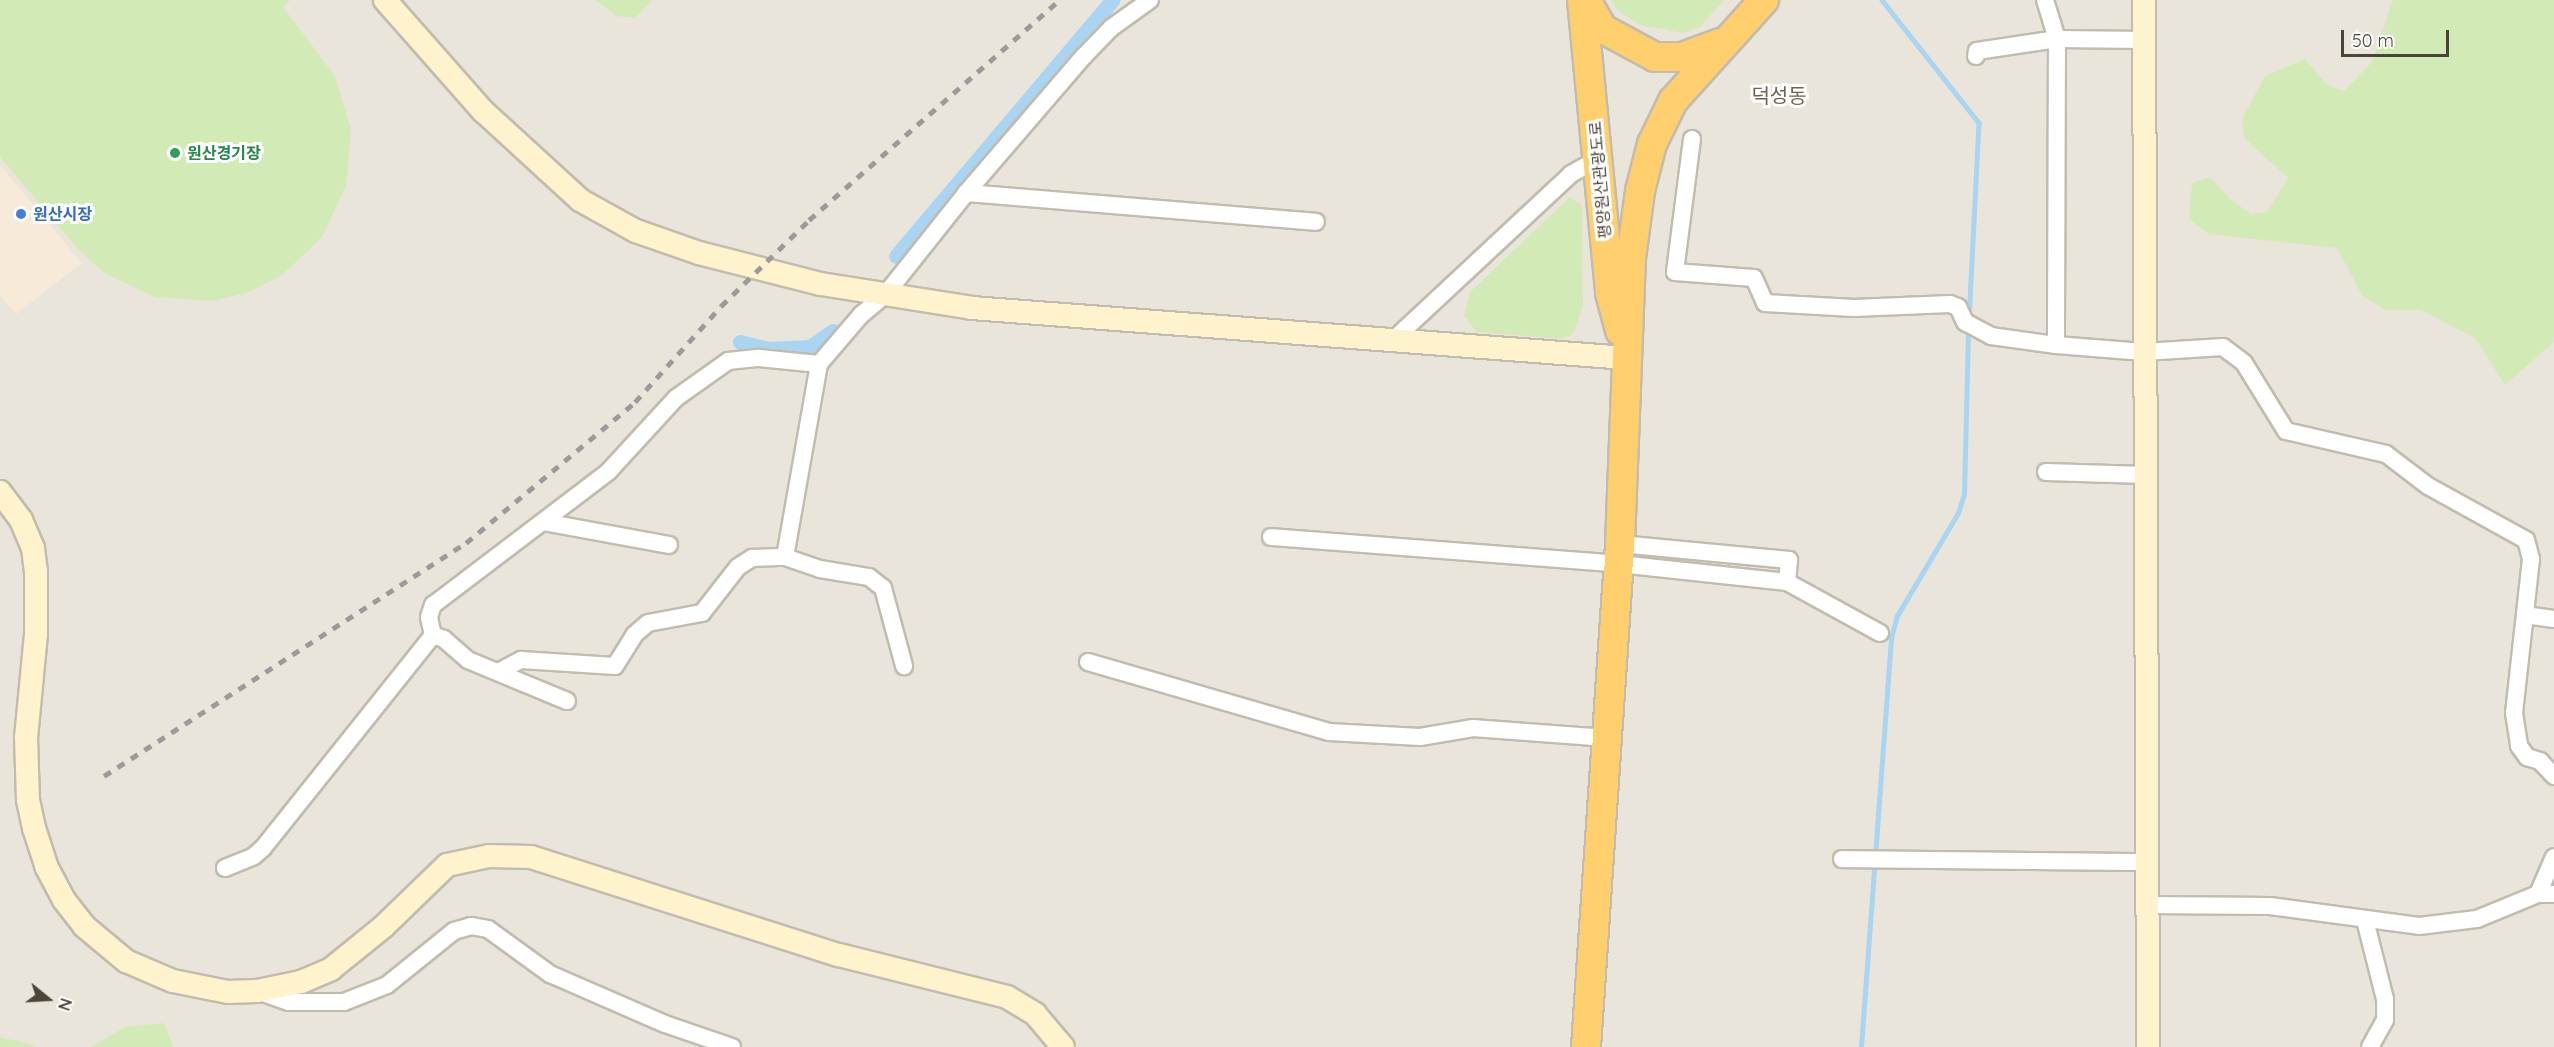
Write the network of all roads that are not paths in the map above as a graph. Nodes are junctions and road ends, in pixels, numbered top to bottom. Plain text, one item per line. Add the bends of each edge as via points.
1 (385, 0) edge
2 (1150, 0) edge
3 (1584, 0) edge
4 (1764, 0) edge
5 (2045, 0) edge
6 (2144, 0) edge
7 (2057, 39) junction
8 (2144, 40) junction
9 (1722, 43) junction
10 (1977, 56) dead end
11 (1692, 139) dead end
12 (1600, 158) junction
13 (966, 193) junction
14 (1316, 222) dead end
15 (885, 296) junction
16 (1391, 342) junction
17 (2056, 345) junction
18 (2144, 352) junction
19 (1627, 358) junction
20 (819, 364) junction
21 (2046, 472) dead end
22 (2145, 475) junction
23 (0, 492) edge
24 (544, 522) junction
25 (1271, 537) dead end
26 (669, 545) dead end
27 (1619, 554) junction
28 (785, 557) junction
29 (2525, 615) junction
30 (2554, 619) edge
31 (1880, 633) dead end
32 (433, 635) junction
33 (1088, 662) dead end
34 (904, 666) dead end
35 (500, 671) junction
36 (567, 701) dead end
37 (1607, 738) junction
38 (2554, 776) edge
39 (2554, 857) edge
40 (1842, 859) dead end
41 (2148, 862) junction
42 (225, 868) dead end
43 (2546, 894) edge
44 (2148, 905) junction
45 (2365, 920) junction
46 (257, 991) junction
47 (732, 1047) edge
48 (1063, 1047) edge
49 (1586, 1047) edge
50 (2148, 1047) edge
51 (2370, 1047) edge

1 - 15 main road via 483,111 525,152 580,200 610,218 662,242 699,253
2 - 13 street via 1111,28 1084,56
3 - 9 highway via 1604,29 1655,57 1682,57
3 - 12 highway, 평양원산관광도로
4 - 9 highway
5 - 7 street
6 - 8 main road
7 - 8 street
7 - 10 street via 1977,51
7 - 17 street
8 - 18 main road
9 - 19 highway via 1673,101 1652,144 1631,258
11 - 17 street via 1675,272 1754,278 1765,303 1854,308 1950,304 1958,307 1970,324 1991,336
12 - 16 street via 1571,174
12 - 19 highway, 평양원산관광도로 via 1610,293
13 - 14 street
13 - 15 street
15 - 16 main road via 972,308
15 - 20 street via 861,315
16 - 19 main road
17 - 18 street
18 - 22 main road
18 - 29 street via 2223,347 2244,363 2286,431 2386,454 2428,486 2526,540 2531,559
19 - 27 highway
20 - 24 street via 759,358 728,361 676,398 608,472
20 - 28 street
21 - 22 street
22 - 41 main road
23 - 46 main road via 21,520 33,548 37,598 26,771 34,828 46,866 84,926 126,961 195,987
24 - 26 street
24 - 32 street via 433,604 429,617
25 - 27 street
27 - 31 street via 1789,560 1787,582
27 - 37 highway
28 - 34 street via 820,569 869,577 883,588
28 - 35 street via 752,558 738,567 702,613 648,623 634,635 615,666 521,660
29 - 30 street
29 - 38 street via 2514,713 2519,746 2527,757 2540,761
32 - 35 street via 444,639 468,660
32 - 42 street via 263,848
33 - 37 street via 1329,732 1420,737 1473,728
35 - 36 street
37 - 49 highway
39 - 43 street
40 - 41 street
41 - 44 main road
43 - 45 street via 2477,919 2444,925
44 - 45 street via 2270,906
44 - 50 main road
45 - 51 street via 2385,999 2385,1020
46 - 47 street via 289,1002 344,1002 387,985 454,931 471,926 488,929 550,974 665,1024
46 - 48 main road via 301,982 331,969 383,927 447,865 489,856 531,857 839,954 1007,997 1035,1014

